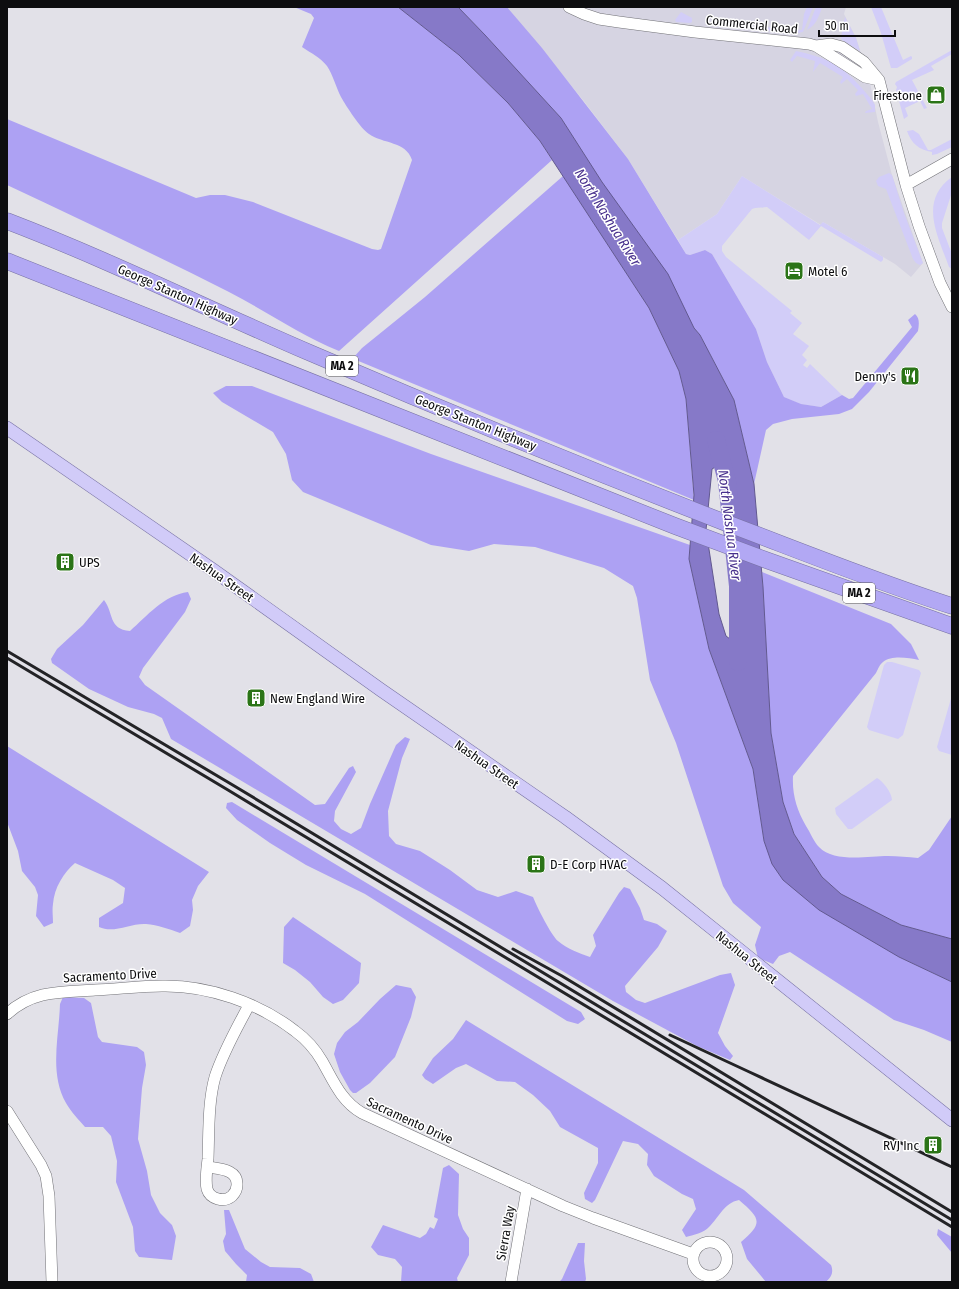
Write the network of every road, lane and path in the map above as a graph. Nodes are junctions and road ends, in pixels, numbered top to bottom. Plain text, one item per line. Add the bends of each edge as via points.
1 (569, 7) edge
2 (952, 159) edge
3 (906, 185) junction
4 (7, 221) edge
5 (7, 261) edge
6 (952, 307) edge
7 (7, 428) edge
8 (952, 606) edge
9 (952, 626) edge
10 (249, 1005) junction
11 (7, 1014) edge
12 (7, 1111) edge
13 (952, 1120) edge
14 (208, 1167) dead end
15 (527, 1189) junction
16 (693, 1254) dead end
17 (52, 1282) edge
18 (511, 1282) edge

1 - 3 street, Commercial Road via 599,19 816,46 864,77 879,80
2 - 3 street
3 - 6 street, Commercial Road via 940,283
4 - 8 highway, George Stanton Highway / MA 2 via 130,272 321,358 504,434 680,505 899,589
5 - 9 highway, George Stanton Highway / MA 2 via 675,526
7 - 13 main road, Nashua Street via 565,817 662,888
10 - 11 street, Sacramento Drive via 207,991 163,986 42,994 19,1004
10 - 14 street via 215,1076 211,1101
10 - 15 street, Sacramento Drive via 273,1017 302,1037 316,1053 343,1097 355,1109
12 - 17 street via 46,1176
15 - 16 street, Sacramento Drive via 592,1218
15 - 18 street, Sierra Way

